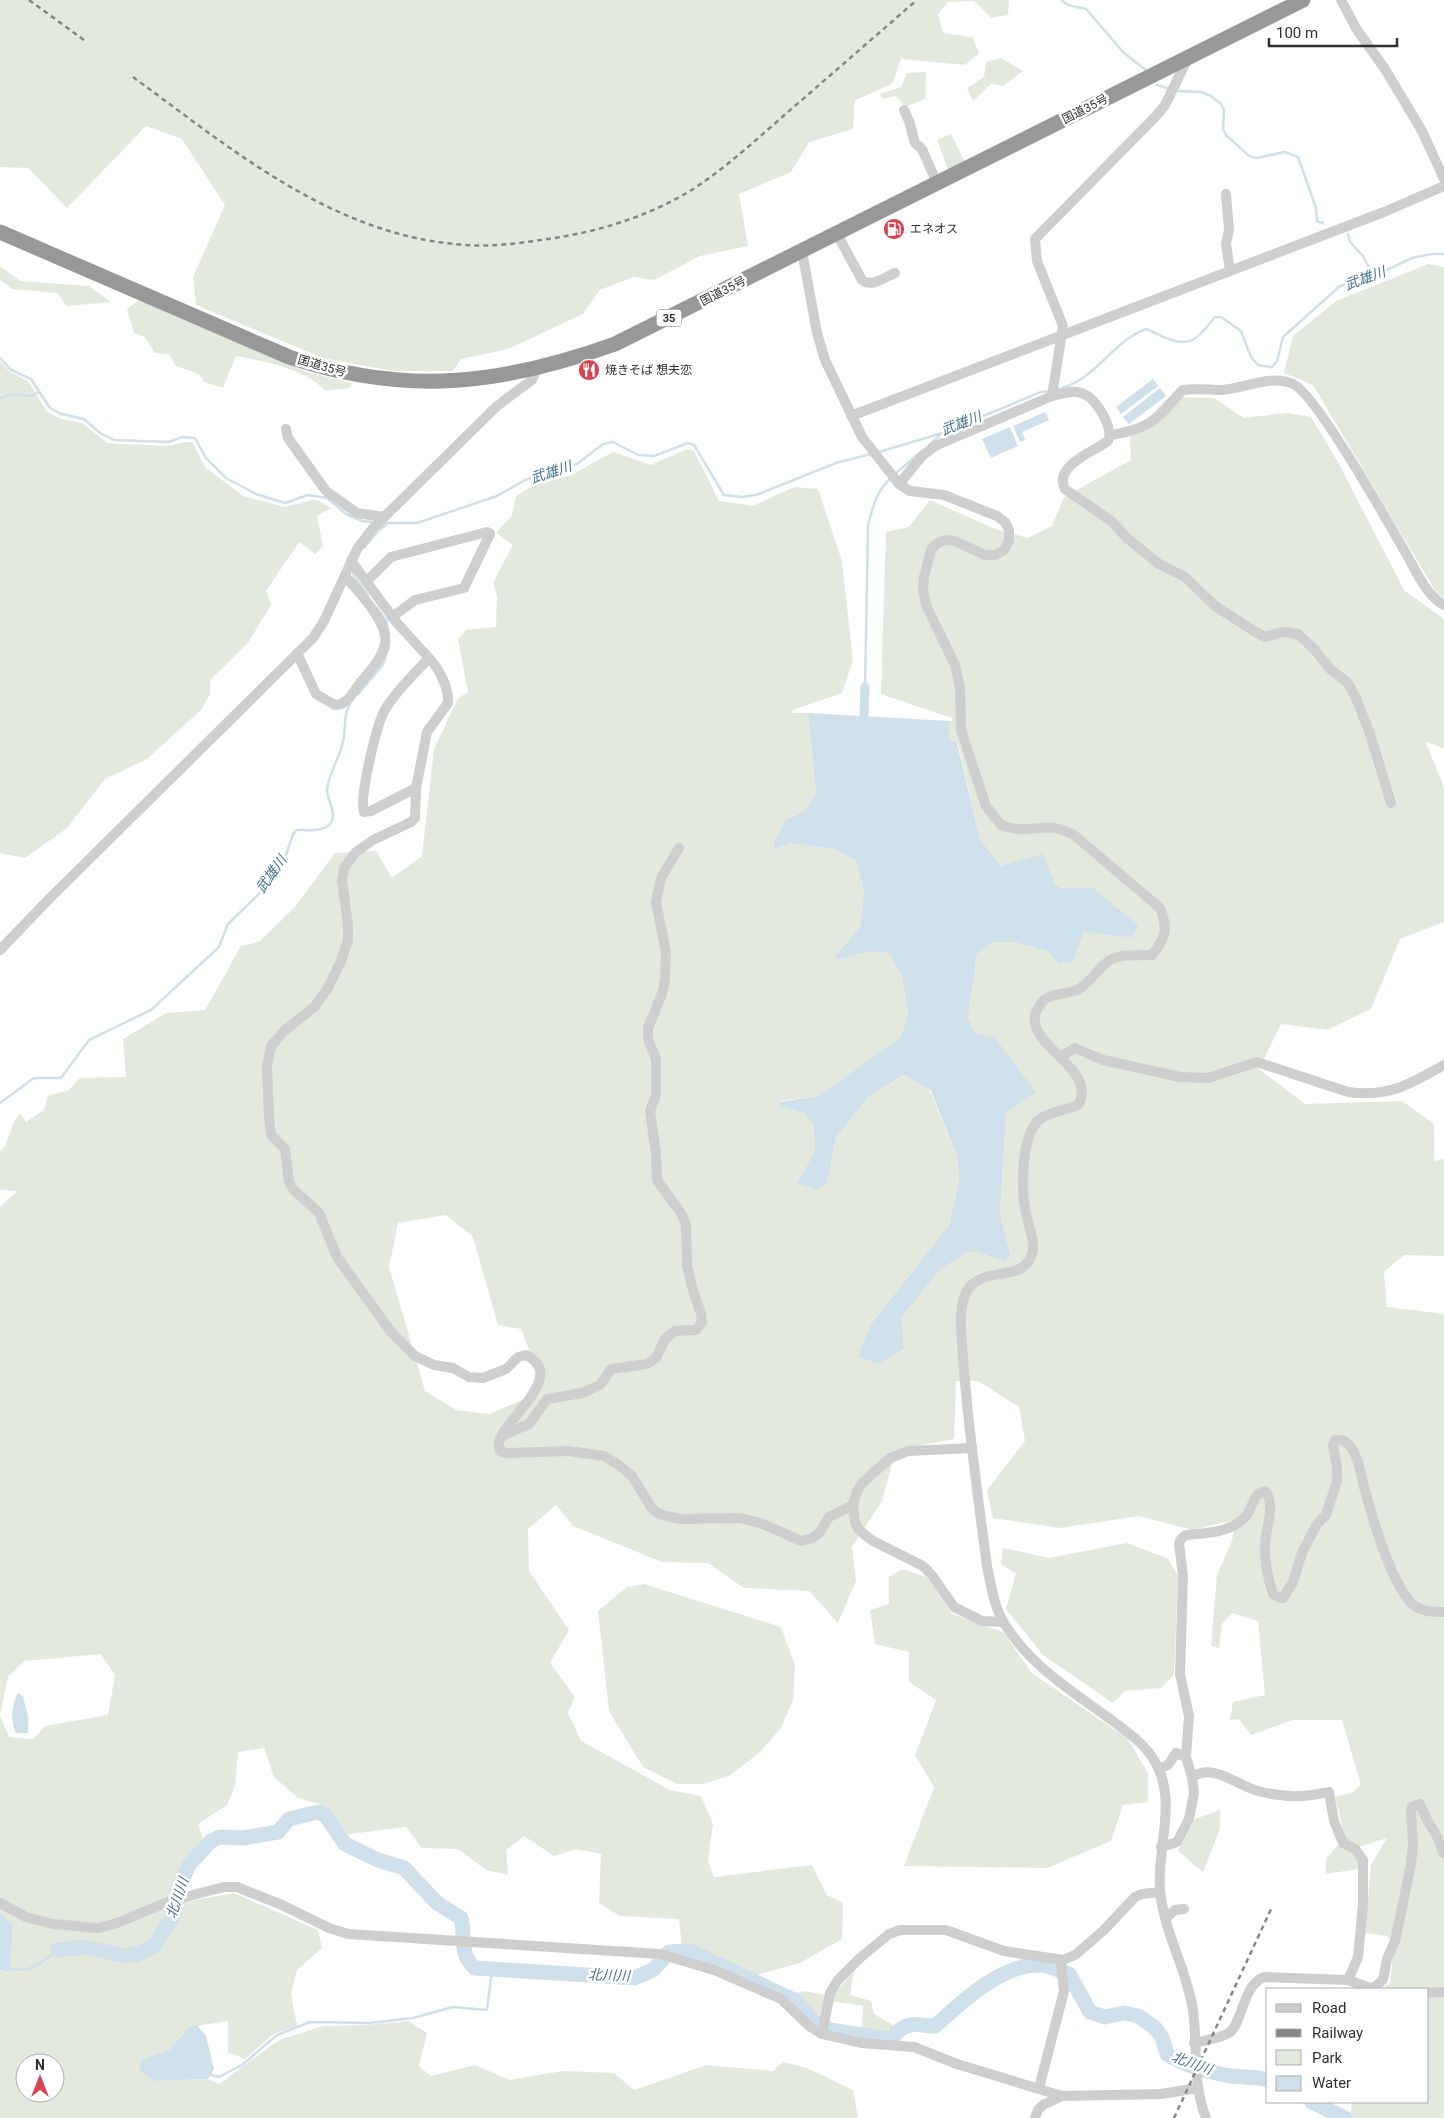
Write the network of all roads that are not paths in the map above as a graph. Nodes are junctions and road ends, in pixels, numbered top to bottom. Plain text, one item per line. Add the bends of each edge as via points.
1 (1303, 0) edge
2 (1341, 0) edge
3 (1189, 57) junction
4 (904, 110) dead end
5 (1444, 179) edge
6 (937, 183) junction
7 (1444, 186) edge
8 (1226, 194) dead end
9 (0, 232) edge
10 (837, 234) junction
11 (802, 252) junction
12 (1230, 270) junction
13 (895, 273) dead end
14 (1063, 334) junction
15 (537, 368) junction
16 (1052, 396) junction
17 (851, 416) junction
18 (286, 429) dead end
19 (1110, 435) junction
20 (895, 479) junction
21 (382, 518) junction
22 (355, 564) junction
23 (345, 576) junction
24 (366, 582) junction
25 (1444, 605) edge
26 (392, 617) junction
27 (297, 653) junction
28 (428, 658) junction
29 (416, 788) junction
30 (1392, 803) dead end
31 (679, 848) dead end
32 (0, 950) edge
33 (1060, 1057) junction
34 (1444, 1065) edge
35 (502, 1435) junction
36 (972, 1448) junction
37 (853, 1505) junction
38 (1444, 1612) edge
39 (1003, 1622) junction
40 (1186, 1757) junction
41 (1159, 1769) junction
42 (1192, 1777) junction
43 (1162, 1848) junction
44 (1444, 1854) edge
45 (1160, 1892) junction
46 (0, 1903) edge
47 (1184, 1909) dead end
48 (1166, 1918) junction
49 (1062, 1963) junction
50 (1348, 1980) junction
51 (1369, 1988) edge
52 (1373, 1988) edge
53 (1444, 1992) edge
54 (1429, 1993) edge
55 (822, 2034) junction
56 (1194, 2043) junction
57 (1039, 2088) junction
58 (1198, 2088) junction
59 (1062, 2096) junction
60 (1036, 2118) edge
61 (1206, 2118) edge

1 - 3 highway, 国道35号 / 35
2 - 5 street via 1356,30 1385,69 1422,132
3 - 6 highway, 国道35号 / 35
3 - 14 street via 1156,116 1035,239 1037,261 1063,326
4 - 6 street via 915,143 922,149
6 - 10 highway, 国道35号 / 35
7 - 12 street
8 - 12 street via 1229,230 1226,244
9 - 15 highway, 国道35号 / 35 via 289,357 325,369 388,380 424,382 485,378
10 - 11 highway, 国道35号 / 35
10 - 13 street via 865,283 870,284
11 - 15 highway, 国道35号 / 35 via 615,344
11 - 17 street via 825,360
12 - 14 street
14 - 16 street
14 - 17 street
15 - 21 street via 532,380 497,406
16 - 19 street via 1073,392 1089,397 1108,423
16 - 20 street via 935,446
17 - 20 street via 864,441
18 - 21 street via 288,438 326,491 357,513
19 - 25 street via 1130,432 1150,423 1183,390 1222,390 1266,381 1294,384 1306,394 1339,443 1424,585
19 - 30 street via 1108,441 1069,466 1064,472 1062,484 1065,489 1111,521 1159,564 1184,577 1214,606 1265,636 1282,632 1298,634 1314,649 1330,669 1348,683 1355,696
20 - 33 street via 910,491 944,495 997,516 1005,522 1008,530 1009,541 1004,550 995,555 985,555 955,541 936,544 931,550 923,589 926,605 955,665 960,688 961,730 986,806 1001,825 1020,829 1047,826 1061,828 1074,835 1160,908 1165,921 1164,934 1152,955 1110,960 1083,987 1044,1000 1036,1012 1036,1025 1041,1038
21 - 22 street via 357,549
22 - 23 street
22 - 24 street
23 - 27 street via 324,621 313,638
23 - 27 street via 384,629 384,644 376,663 346,702 335,705 316,694
24 - 26 street
24 - 26 street via 391,557 487,532 490,534 464,588 415,600
26 - 28 street
27 - 32 street
28 - 29 street via 435,665 449,697 427,732
28 - 29 street via 384,709 365,785 364,812
29 - 35 street via 415,818 373,840 356,852 344,868 342,880 348,941 341,961 314,1007 271,1046 267,1066 271,1135 284,1148 289,1182 319,1213 337,1257 391,1332 415,1356 434,1366 453,1368 469,1377 483,1378 506,1369 518,1357 526,1355 535,1360 540,1369 539,1380 529,1400
31 - 35 street via 661,878 656,902 666,952 663,991 648,1028 648,1039 656,1059 656,1095 650,1111 657,1180 686,1225 688,1265 702,1322 696,1330 675,1331 665,1339 656,1358 647,1364 612,1369 600,1385 582,1393 547,1399 530,1424
33 - 34 street via 1075,1048 1103,1060 1180,1077 1208,1078 1257,1062 1362,1094 1392,1091 1414,1083
33 - 36 street via 1077,1075 1083,1095 1079,1104 1043,1117 1033,1126 1026,1148 1025,1213 1033,1253 1028,1264 1019,1270 976,1280 962,1303
35 - 37 street via 500,1451 506,1454 568,1452 604,1456 632,1476 657,1513 680,1519 740,1518 763,1524 800,1541 812,1538 829,1517
36 - 37 street via 908,1451 890,1458 862,1483
36 - 39 street via 986,1566
37 - 39 street via 859,1530 873,1541 924,1566 954,1608 982,1621
38 - 40 street via 1422,1610 1406,1597 1369,1505 1357,1459 1346,1442 1336,1440 1333,1444 1338,1467 1332,1498 1326,1515 1317,1524 1302,1553 1293,1582 1283,1598 1273,1594 1266,1570 1265,1545 1270,1515 1265,1491 1258,1494 1252,1508 1234,1526 1186,1535 1181,1539 1180,1674 1189,1716
39 - 41 street via 1039,1666 1132,1735 1150,1752
40 - 41 street via 1176,1753 1168,1765
40 - 42 street
41 - 43 street via 1164,1784 1165,1808
42 - 43 street via 1194,1792 1189,1819 1177,1842
42 - 50 street via 1199,1772 1218,1773 1251,1789 1281,1796 1329,1792 1334,1821 1343,1843 1355,1849 1363,1860 1358,1957
43 - 45 street
44 - 52 street via 1420,1804 1415,1804 1411,1811 1410,1864 1395,1941 1387,1958 1383,1980
45 - 48 street
45 - 49 street via 1135,1897 1103,1931
46 - 55 street via 26,1918 98,1928 175,1900 224,1887 237,1887 348,1934 660,1954 714,1970 781,1999
47 - 48 street via 1175,1910
48 - 56 street via 1193,2009
49 - 55 street via 1004,1952 946,1930 900,1930 889,1934 838,1980 830,1993
49 - 57 street via 1064,1991
50 - 51 street
50 - 56 street via 1280,1977 1258,1980 1231,2031
53 - 54 street
55 - 57 street via 861,2043 914,2046 957,2064
56 - 58 street
57 - 59 street
58 - 59 street via 1162,2094
58 - 61 street
59 - 60 street via 1043,2105

